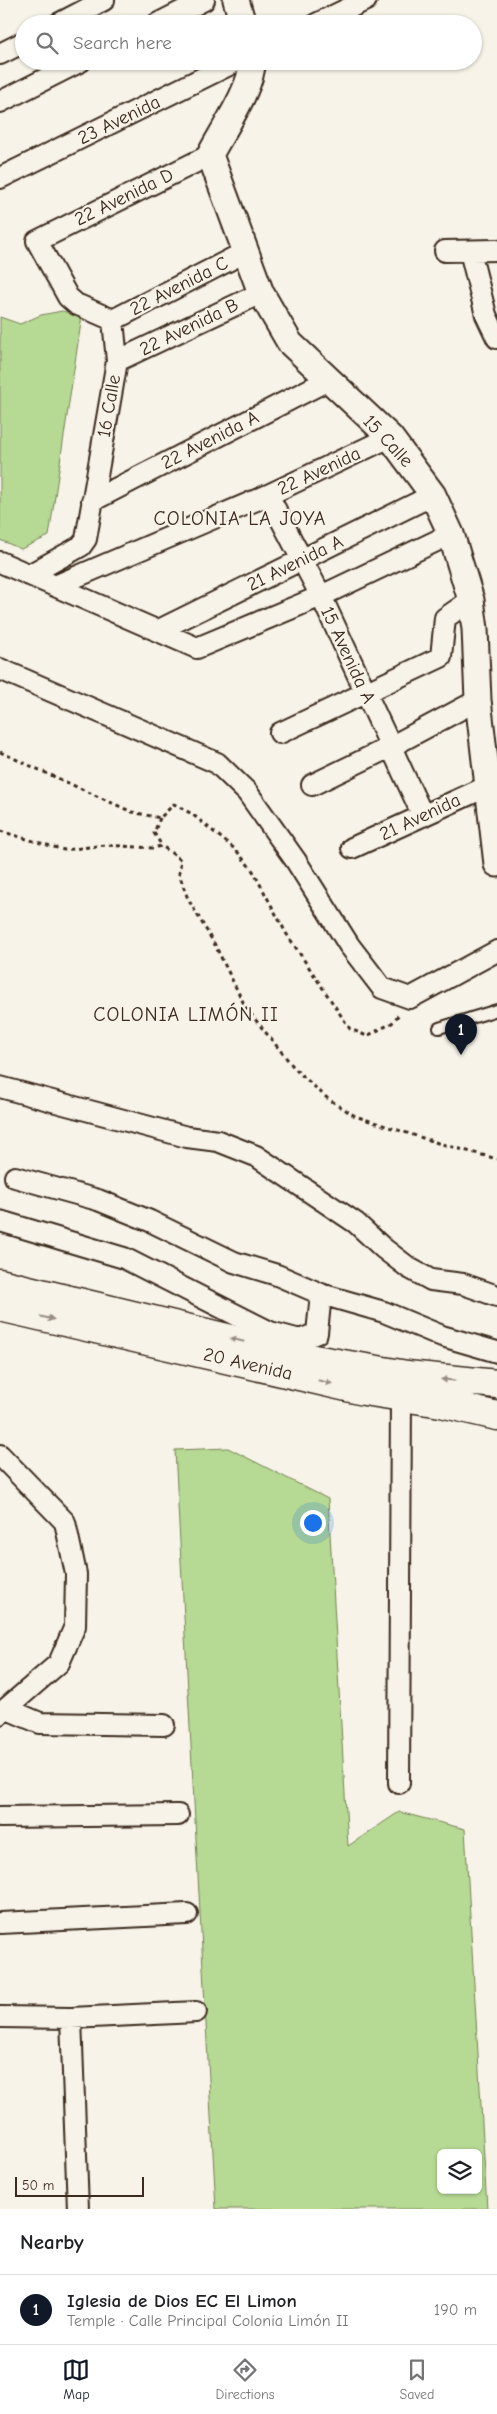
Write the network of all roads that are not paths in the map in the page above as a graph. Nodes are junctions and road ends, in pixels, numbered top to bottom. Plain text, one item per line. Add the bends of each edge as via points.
1 (104, 0) edge
2 (204, 0) edge
3 (236, 0) edge
4 (366, 0) edge
5 (75, 15) edge
6 (175, 15) edge
7 (240, 15) edge
8 (335, 15) edge
9 (15, 46) edge
10 (0, 54) edge
11 (63, 70) edge
12 (219, 70) edge
13 (251, 70) edge
14 (0, 102) edge
15 (210, 155) junction
16 (0, 178) edge
17 (497, 250) edge
18 (445, 251) dead end
19 (470, 251) junction
20 (245, 252) junction
21 (261, 293) junction
22 (113, 320) junction
23 (497, 338) edge
24 (117, 361) junction
25 (328, 380) junction
26 (390, 437) junction
27 (268, 495) junction
28 (433, 495) junction
29 (92, 501) junction
30 (451, 534) junction
31 (303, 560) junction
32 (0, 562) edge
33 (29, 575) junction
34 (55, 586) junction
35 (320, 596) junction
36 (471, 600) junction
37 (157, 631) junction
38 (0, 669) edge
39 (366, 694) junction
40 (478, 700) junction
41 (280, 734) dead end
42 (390, 747) junction
43 (312, 785) dead end
44 (488, 786) junction
45 (423, 816) junction
46 (352, 848) dead end
47 (497, 864) edge
48 (497, 951) edge
49 (497, 1010) edge
50 (440, 1028) dead end
51 (0, 1087) edge
52 (15, 1177) dead end
53 (0, 1221) edge
54 (0, 1283) edge
55 (322, 1294) junction
56 (497, 1296) edge
57 (0, 1307) edge
58 (497, 1352) edge
59 (497, 1384) edge
60 (401, 1397) junction
61 (497, 1416) edge
62 (0, 1455) edge
63 (4, 1712) edge
64 (164, 1724) dead end
65 (399, 1783) dead end
66 (178, 1815) dead end
67 (0, 1818) edge
68 (186, 1914) dead end
69 (0, 1923) edge
70 (196, 2012) dead end
71 (0, 2017) edge
72 (71, 2018) junction
73 (78, 2209) edge

1 - 5 street
2 - 6 street
3 - 7 street
4 - 8 street
9 - 10 street
11 - 14 street
12 - 16 street, 23 Avenida
13 - 15 street via 235,111
15 - 20 street, 15 Calle
15 - 22 street, 22 Avenida D via 38,239 37,244 68,298
17 - 19 street
18 - 19 street
19 - 23 street via 486,315
20 - 21 street, 15 Calle
20 - 22 street, 22 Avenida C
21 - 24 street, 22 Avenida B
21 - 25 street, 15 Calle via 290,343
22 - 24 street, 16 Calle
24 - 29 street, 16 Calle
25 - 26 street, 15 Calle
25 - 29 street, 22 Avenida A
26 - 27 street, 22 Avenida
26 - 28 street, 15 Calle
27 - 31 street, 15 Avenida A
27 - 34 street, 22 Avenida
28 - 30 street, 15 Calle
28 - 31 street, 21 Avenida A
29 - 33 street, 16 Calle via 84,543
30 - 35 street
30 - 36 street, 15 Calle
31 - 35 street, 15 Avenida A
31 - 37 street, 21 Avenida A
32 - 33 street
33 - 34 street
34 - 37 street
35 - 37 street via 204,647 192,647
35 - 39 street, 15 Avenida A
36 - 39 street via 445,618 441,657
36 - 40 street, 15 Calle
38 - 48 street via 217,763 247,792 349,945 382,988 410,998
39 - 41 street
39 - 42 street, 15 Avenida A
40 - 42 street
40 - 44 street, 15 Calle
42 - 43 street
42 - 45 street, 15 Avenida A
44 - 45 street, 21 Avenida
44 - 47 street, 15 Calle
45 - 46 street, 21 Avenida
49 - 50 lane
51 - 56 street via 187,1137 218,1141 256,1156 356,1223 409,1268 431,1280 463,1284
52 - 55 street via 98,1200 234,1262
53 - 55 street, 20 Avenida via 124,1258 270,1332 300,1340 317,1333
59 -> 54 main road, 20 Avenida via 407,1375 314,1358
55 - 58 street
57 -> 60 main road, 20 Avenida
60 - 61 main road, 20 Avenida
60 - 65 street
62 - 63 street via 65,1522 76,1574 75,1626 59,1663
63 - 64 street via 40,1723
66 - 67 street
68 - 69 street
70 - 72 street
71 - 72 street
72 - 73 street

